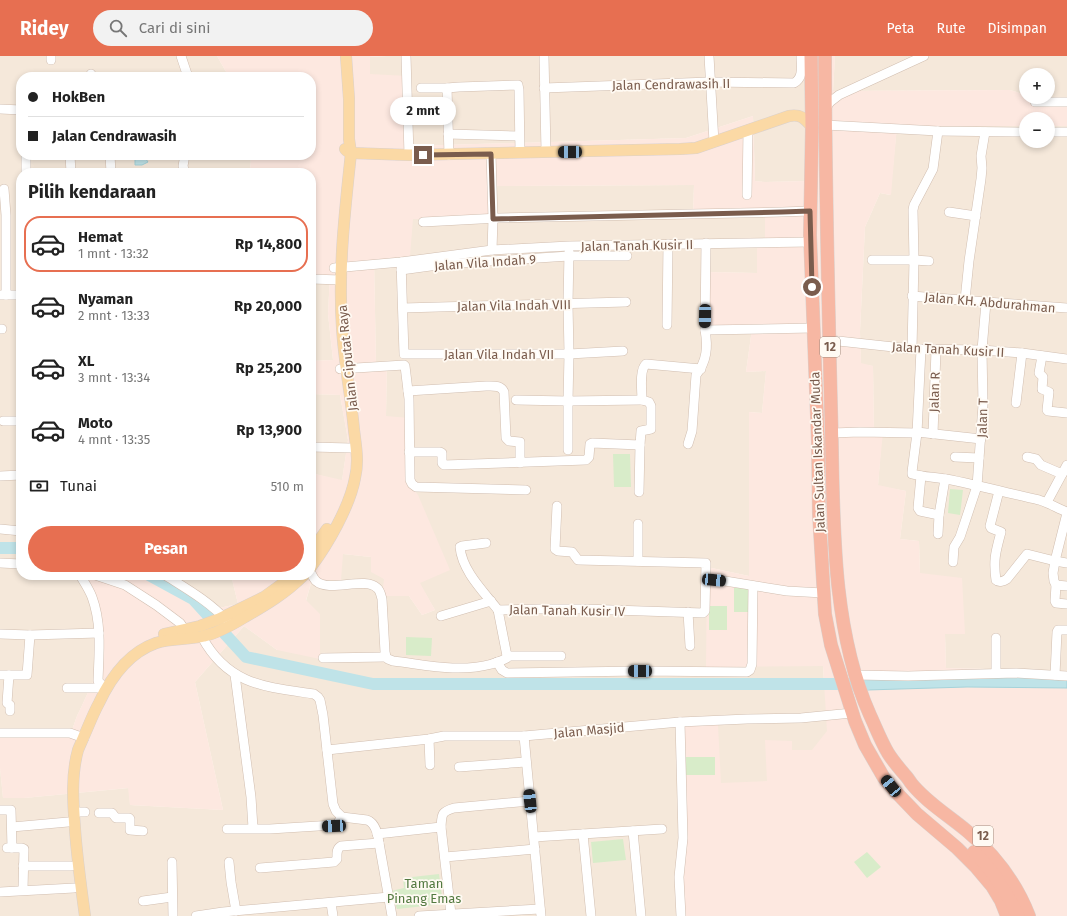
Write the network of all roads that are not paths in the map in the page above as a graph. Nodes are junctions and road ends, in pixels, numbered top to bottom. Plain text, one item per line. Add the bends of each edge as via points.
1 (181, 56) edge
2 (346, 56) edge
3 (406, 56) edge
4 (544, 56) edge
5 (709, 56) edge
6 (801, 56) edge
7 (811, 56) edge
8 (825, 56) edge
9 (920, 57) edge
10 (186, 72) edge
11 (803, 76) junction
12 (710, 82) junction
13 (825, 87) junction
14 (421, 88) dead end
15 (447, 88) junction
16 (544, 88) junction
17 (839, 95) junction
18 (1055, 102) edge
19 (1067, 102) edge
20 (0, 109) edge
21 (825, 109) junction
22 (16, 110) edge
23 (825, 125) junction
24 (812, 127) junction
25 (748, 130) junction
26 (938, 131) junction
27 (985, 132) junction
28 (1019, 132) edge
29 (1055, 132) edge
30 (1067, 132) edge
31 (448, 134) junction
32 (519, 136) junction
33 (714, 142) junction
34 (348, 147) junction
35 (546, 152) junction
36 (520, 153) junction
37 (491, 154) junction
38 (410, 155) junction
39 (449, 155) junction
40 (4, 189) dead end
41 (747, 195) dead end
42 (810, 211) junction
43 (949, 212) dead end
44 (976, 216) junction
45 (493, 219) junction
46 (423, 222) dead end
47 (810, 242) junction
48 (706, 243) junction
49 (668, 244) junction
50 (569, 246) junction
51 (492, 250) junction
52 (569, 256) junction
53 (627, 256) dead end
54 (872, 260) dead end
55 (914, 260) junction
56 (929, 261) dead end
57 (401, 266) junction
58 (338, 268) junction
59 (316, 279) edge
60 (337, 280) junction
61 (3, 295) edge
62 (16, 295) edge
63 (912, 296) junction
64 (965, 300) junction
65 (626, 302) dead end
66 (986, 302) junction
67 (568, 304) junction
68 (403, 308) junction
69 (1067, 308) edge
70 (667, 325) dead end
71 (813, 328) junction
72 (705, 330) junction
73 (829, 340) junction
74 (916, 349) junction
75 (936, 350) junction
76 (982, 350) junction
77 (623, 351) dead end
78 (1022, 353) junction
79 (569, 354) junction
80 (1042, 356) junction
81 (1067, 359) edge
82 (404, 360) junction
83 (343, 368) junction
84 (701, 369) junction
85 (408, 390) junction
86 (516, 400) dead end
87 (568, 400) junction
88 (642, 400) junction
89 (1016, 403) dead end
90 (1067, 412) edge
91 (3, 421) dead end
92 (16, 421) edge
93 (832, 433) junction
94 (918, 433) junction
95 (933, 434) junction
96 (981, 439) junction
97 (688, 444) dead end
98 (640, 445) junction
99 (316, 447) edge
100 (351, 448) junction
101 (568, 450) dead end
102 (409, 452) junction
103 (955, 457) dead end
104 (1027, 457) dead end
105 (979, 458) junction
106 (520, 463) junction
107 (1067, 465) edge
108 (1062, 474) junction
109 (16, 475) edge
110 (0, 476) edge
111 (921, 476) junction
112 (945, 479) junction
113 (978, 486) junction
114 (526, 490) dead end
115 (999, 491) junction
116 (639, 492) dead end
117 (1047, 502) junction
118 (557, 506) dead end
119 (1067, 512) edge
120 (939, 515) junction
121 (638, 524) dead end
122 (0, 530) edge
123 (16, 531) edge
124 (938, 534) dead end
125 (316, 543) edge
126 (486, 543) dead end
127 (316, 560) edge
128 (638, 561) junction
129 (1055, 561) junction
130 (953, 562) dead end
131 (0, 563) edge
132 (1067, 563) edge
133 (16, 564) edge
134 (83, 580) edge
135 (110, 580) edge
136 (173, 580) edge
137 (287, 580) edge
138 (299, 580) edge
139 (315, 580) edge
140 (706, 580) junction
141 (748, 585) junction
142 (1056, 585) junction
143 (1067, 586) edge
144 (823, 593) junction
145 (491, 601) junction
146 (1067, 604) edge
147 (498, 610) junction
148 (688, 612) junction
149 (441, 616) dead end
150 (216, 627) junction
151 (185, 630) junction
152 (1067, 630) edge
153 (99, 633) junction
154 (0, 634) edge
155 (30, 635) junction
156 (996, 638) dead end
157 (690, 646) dead end
158 (507, 656) junction
159 (561, 656) dead end
160 (386, 657) junction
161 (323, 658) dead end
162 (497, 662) junction
163 (996, 673) junction
164 (4, 675) edge
165 (235, 675) junction
166 (1055, 675) junction
167 (1067, 676) edge
168 (857, 679) junction
169 (101, 686) junction
170 (67, 688) dead end
171 (10, 711) dead end
172 (852, 713) junction
173 (680, 722) junction
174 (0, 733) edge
175 (524, 736) junction
176 (81, 737) junction
177 (429, 739) junction
178 (327, 750) junction
179 (526, 762) junction
180 (430, 765) dead end
181 (458, 767) dead end
182 (906, 776) junction
183 (891, 786) junction
184 (530, 801) junction
185 (0, 810) edge
186 (99, 813) dead end
187 (342, 817) junction
188 (68, 822) junction
189 (12, 827) junction
190 (441, 827) junction
191 (253, 828) junction
192 (227, 829) dead end
193 (662, 829) dead end
194 (143, 831) dead end
195 (633, 831) junction
196 (583, 834) junction
197 (378, 838) junction
198 (534, 838) junction
199 (535, 849) junction
200 (445, 857) junction
201 (172, 862) dead end
202 (229, 862) dead end
203 (24, 866) junction
204 (71, 866) junction
205 (260, 868) dead end
206 (74, 888) junction
207 (23, 890) junction
208 (0, 892) edge
209 (172, 896) junction
210 (389, 897) junction
211 (143, 901) dead end
212 (331, 903) junction
213 (284, 911) edge
214 (230, 912) edge
215 (541, 912) edge
216 (451, 914) junction
217 (490, 914) edge
218 (78, 916) edge
219 (85, 916) edge
220 (173, 916) edge
221 (196, 916) edge
222 (333, 916) edge
223 (392, 916) edge
224 (419, 916) edge
225 (591, 916) edge
226 (641, 916) edge
227 (681, 916) edge
228 (1007, 916) edge
229 (1018, 916) edge
230 (1029, 916) edge
231 (1036, 916) edge

1 - 10 street
2 - 34 main road, Jalan Ciputat Raya via 349,99
3 - 38 street
4 - 16 street
5 - 12 street
6 - 11 street
7 - 11 highway, Jalan Sultan Iskandar Muda / 12
8 - 13 highway, Jalan Sultan Iskandar Muda / 12
9 - 17 street
11 - 12 street, Jalan Cendrawasih II via 794,84
11 - 24 highway, Jalan Sultan Iskandar Muda / 12
12 - 16 street, Jalan Cendrawasih II
12 - 33 street
13 - 17 street
13 - 21 highway, Jalan Sultan Iskandar Muda / 12
14 - 15 street
15 - 31 street
15 - 32 street via 518,85
16 - 35 street
17 - 21 street
18 - 19 street
20 - 22 street
21 - 23 highway, Jalan Sultan Iskandar Muda / 12
23 - 26 street
23 - 73 highway, Jalan Sultan Iskandar Muda / 12
24 - 25 main road via 795,115
24 - 42 highway, Jalan Sultan Iskandar Muda / 12
25 - 33 main road
25 - 41 street
26 - 27 street
26 - 55 street via 933,169 913,210
27 - 28 street
27 - 44 street
29 - 30 street
31 - 32 street
31 - 39 street
32 - 36 street
33 - 35 main road via 696,148
34 - 38 main road
34 - 58 main road, Jalan Ciputat Raya
35 - 36 main road
36 - 37 main road
37 - 39 main road
37 - 45 street
38 - 39 main road
40 - 61 street via 6,215
42 - 45 street
42 - 47 highway, Jalan Sultan Iskandar Muda / 12
43 - 44 street
44 - 64 street
45 - 46 street
45 - 51 street
47 - 48 street, Jalan Tanah Kusir II
47 - 71 highway, Jalan Sultan Iskandar Muda / 12
48 - 49 street, Jalan Tanah Kusir II
48 - 72 street, Jalan Tanah Kusir II
49 - 50 street, Jalan Tanah Kusir II
49 - 70 street
50 - 51 street, Jalan Tanah Kusir II
50 - 52 street, Jalan Tanah Kusir II
51 - 57 street, Jalan Tanah Kusir II
52 - 53 street, Jalan Vila Indah 9
52 - 57 street, Jalan Vila Indah 9
52 - 67 street, Jalan Tanah Kusir II
54 - 55 street
55 - 56 street
55 - 63 street
57 - 58 street, Jalan Tanah Kusir II
57 - 68 street
58 - 60 main road, Jalan Ciputat Raya
59 - 60 street
60 - 83 main road, Jalan Ciputat Raya via 335,326
61 - 62 street
63 - 64 street, Jalan KH. Abdurahman
63 - 74 street
64 - 66 street, Jalan KH. Abdurahman
65 - 67 street, Jalan Vila Indah VIII
66 - 69 street, Jalan KH. Abdurahman
66 - 76 street, Jalan T
67 - 68 street, Jalan Vila Indah VIII
67 - 79 street, Jalan Tanah Kusir II
68 - 82 street
71 - 72 street
71 - 144 highway, Jalan Sultan Iskandar Muda / 12
72 - 84 street, Jalan Tanah Kusir II via 707,345
73 - 74 street, Jalan Tanah Kusir II
73 - 93 highway, Jalan Sultan Iskandar Muda / 12
74 - 75 street, Jalan Tanah Kusir II
74 - 94 street
75 - 76 street, Jalan Tanah Kusir II
75 - 95 street, Jalan R
76 - 78 street, Jalan Tanah Kusir II
76 - 96 street, Jalan T
77 - 79 street
78 - 80 street, Jalan Tanah Kusir II
78 - 89 street
79 - 82 street, Jalan Vila Indah VII
79 - 87 street, Jalan Vila Indah VII
80 - 81 street, Jalan Tanah Kusir II
80 - 90 street via 1039,373 1044,377 1042,389 1049,392 1047,409
82 - 83 street, Jalan Vila Indah VII
82 - 85 street
83 - 100 main road, Jalan Ciputat Raya
83 - 127 main road, Jalan Ciputat Raya via 357,450 356,477 339,521
84 - 88 street via 646,364 642,372
84 - 97 street, Jalan Tanah Kusir II via 696,375 692,431
85 - 102 street
85 - 106 street via 486,386 502,388 506,438 509,441 520,442
86 - 87 street
87 - 88 street
87 - 101 street, Jalan Vila Indah VII
88 - 98 street via 651,405 651,428 641,431
91 - 92 street
93 - 94 street
93 - 168 highway, Jalan Sultan Iskandar Muda / 12 via 837,576 848,644
94 - 95 street
94 - 111 street via 912,473
95 - 96 street
96 - 105 street, Jalan T
98 - 106 street via 592,443 586,460
98 - 116 street
99 - 100 street
100 - 125 main road, Jalan Ciputat Raya via 350,471 345,490 326,531
102 - 106 street via 440,452 444,465
102 - 114 street via 410,480 416,487
103 - 105 street
104 - 108 street via 1036,459 1041,465
105 - 113 street, Jalan T
107 - 108 street
108 - 117 street
109 - 110 street
111 - 112 street
111 - 120 street via 918,508 920,511
112 - 113 street
112 - 120 street
113 - 115 street
113 - 130 street, Jalan T via 954,547
115 - 117 street
115 - 129 street via 990,526 1001,532 995,554 996,580 999,582 1007,579 1027,554
117 - 119 street
118 - 128 street, Jalan Tanah Kusir IV via 555,549 572,552 579,561
119 - 129 street
120 - 124 street
121 - 128 street
122 - 123 street
126 - 145 street via 462,546 460,549 464,564
128 - 140 street, Jalan Tanah Kusir IV via 705,562
129 - 132 street
129 - 142 street via 1053,577
131 - 133 street
134 - 153 street via 92,596
135 - 151 street via 125,585 156,605
136 - 150 street via 216,610
137 - 150 main road
138 - 150 main road via 269,604
139 - 160 street via 324,585 364,584 377,588 382,599
140 - 141 street
140 - 148 street, Jalan Tanah Kusir IV via 705,611
141 - 144 street
141 - 162 street via 752,664 746,672 507,672 502,670
142 - 143 street
142 - 146 street via 1055,602
144 - 172 highway, Jalan Sultan Iskandar Muda / 12 via 831,645
145 - 147 street
145 - 149 street
147 - 148 street, Jalan Tanah Kusir IV
147 - 158 street, Jalan Tanah Kusir IV
148 - 157 street
150 - 151 main road
150 - 165 street via 208,647 219,662
150 - 176 main road via 157,643 142,649 130,658 105,690
151 - 169 main road via 153,637 125,652
152 - 166 street via 1057,631
153 - 155 street
153 - 169 street via 98,681
154 - 155 street
155 - 164 street via 26,676
156 - 163 street
158 - 159 street
158 - 162 street via 505,660
160 - 161 street
160 - 162 street via 393,661 446,668 482,666
163 - 166 street
163 - 168 street
164 - 171 street
165 - 178 street via 269,687 314,694 318,697
165 - 191 street
166 - 167 street
168 - 182 highway, Jalan Sultan Iskandar Muda / 12 via 888,753
169 - 170 street
169 - 176 main road via 88,711
172 - 173 street, Jalan Masjid via 801,718
172 - 183 highway, Jalan Sultan Iskandar Muda / 12 via 867,749
173 - 175 street, Jalan Masjid
173 - 227 street via 683,838 679,877
174 - 176 street via 70,733
175 - 177 street, Jalan Masjid via 444,736
175 - 179 street
176 - 188 main road via 70,760 66,802
176 - 219 main road via 73,780 79,812 78,863
177 - 178 street, Jalan Masjid
177 - 180 street
178 - 187 street via 333,804
179 - 181 street
179 - 184 street
182 - 230 highway, Jalan Sultan Iskandar Muda / 12 via 929,802 967,831 996,860 1014,884
182 - 231 highway, Jalan Sultan Iskandar Muda / 12 via 914,779 969,822 1003,855 1026,891
183 - 228 highway, Jalan Sultan Iskandar Muda / 12 via 976,867 992,886
183 - 229 highway, Jalan Sultan Iskandar Muda / 12 via 947,829 986,864
184 - 190 street via 454,808 444,812
184 - 198 street
185 - 189 street via 11,810
186 - 194 street via 112,813 116,818 130,818 130,830
187 - 191 street via 334,826
187 - 197 street via 370,821 374,824
188 - 189 street
188 - 204 main road
189 - 203 street via 10,848 24,849
190 - 197 street
190 - 200 street
191 - 192 street
193 - 195 street
195 - 196 street
195 - 226 street
196 - 198 street
196 - 225 street
197 - 205 street via 341,846 337,850 337,859 334,862
197 - 210 street
198 - 199 street
199 - 200 street
199 - 215 street
200 - 216 street
201 - 209 street
202 - 214 street
203 - 204 street
203 - 207 street
204 - 206 main road
206 - 207 street
206 - 218 main road
207 - 208 street
209 - 211 street
209 - 220 street
210 - 212 street
210 - 223 street
212 - 213 street
212 - 222 street
213 - 214 street
214 - 221 street
215 - 217 street
216 - 217 street
216 - 224 street

